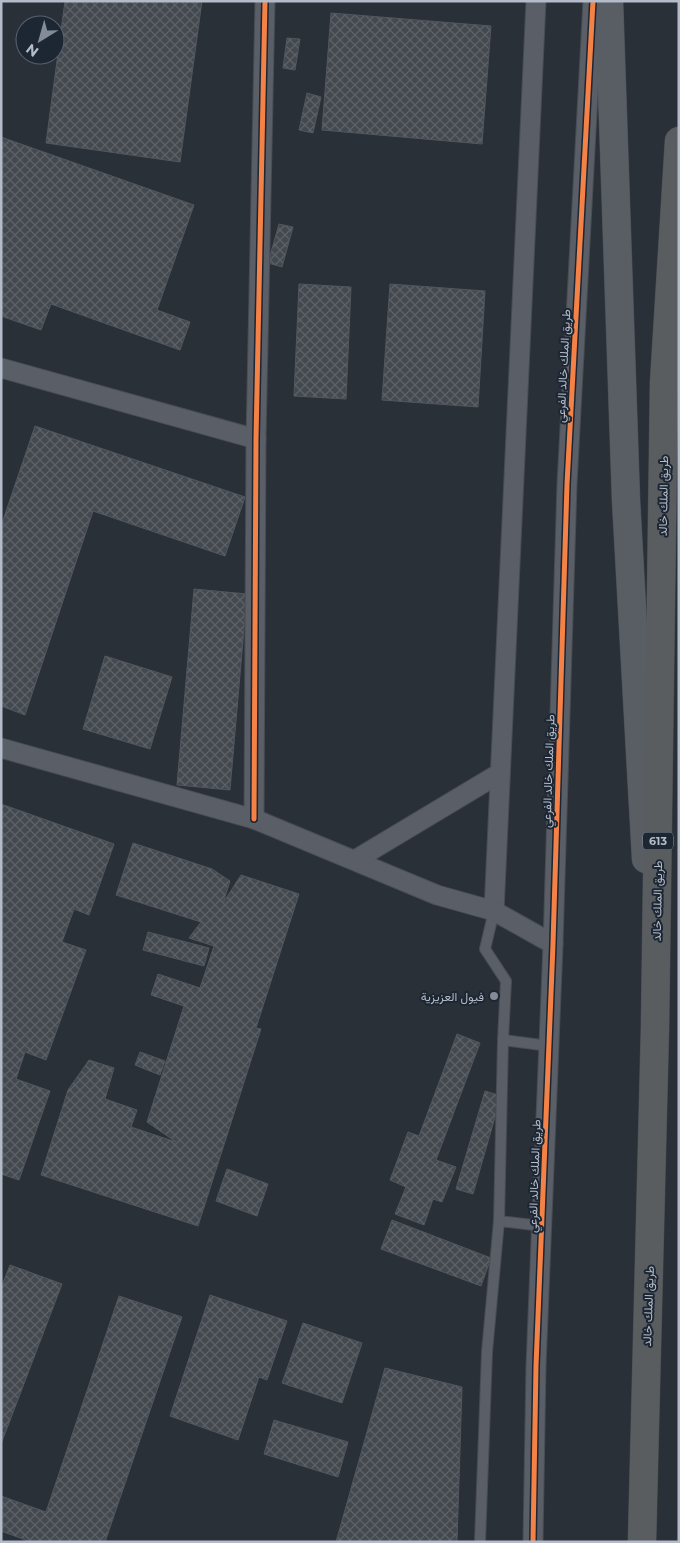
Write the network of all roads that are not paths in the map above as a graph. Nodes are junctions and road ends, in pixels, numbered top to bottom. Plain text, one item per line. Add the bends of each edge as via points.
1 (265, 1) edge
2 (536, 1) edge
3 (593, 1) edge
4 (608, 1) edge
5 (679, 141) edge
6 (1, 368) edge
7 (256, 439) junction
8 (1, 748) edge
9 (500, 773) junction
10 (254, 818) junction
11 (355, 860) junction
12 (494, 911) junction
13 (553, 944) junction
14 (656, 1028) junction
15 (503, 1040) junction
16 (549, 1046) junction
17 (499, 1221) junction
18 (542, 1226) junction
19 (480, 1542) edge
20 (533, 1542) edge
21 (642, 1542) edge

1 - 7 street
2 - 9 street
3 - 13 street, طريق الملك خالد الفرعي via 567,484
4 - 14 main road via 626,500
5 - 14 highway, طريق الملك خالد / 613 via 664,383
6 - 7 street
7 - 10 street
8 - 10 street
9 - 11 street
9 - 12 street
10 - 11 street
11 - 12 street via 437,895
12 - 13 street
12 - 15 lane via 485,949 506,981
13 - 16 street, طريق الملك خالد الفرعي
14 - 21 highway, طريق الملك خالد / 613
15 - 16 lane
15 - 17 lane
16 - 18 street, طريق الملك خالد الفرعي
17 - 18 lane
17 - 19 lane via 487,1352
18 - 20 street, طريق الملك خالد الفرعي

